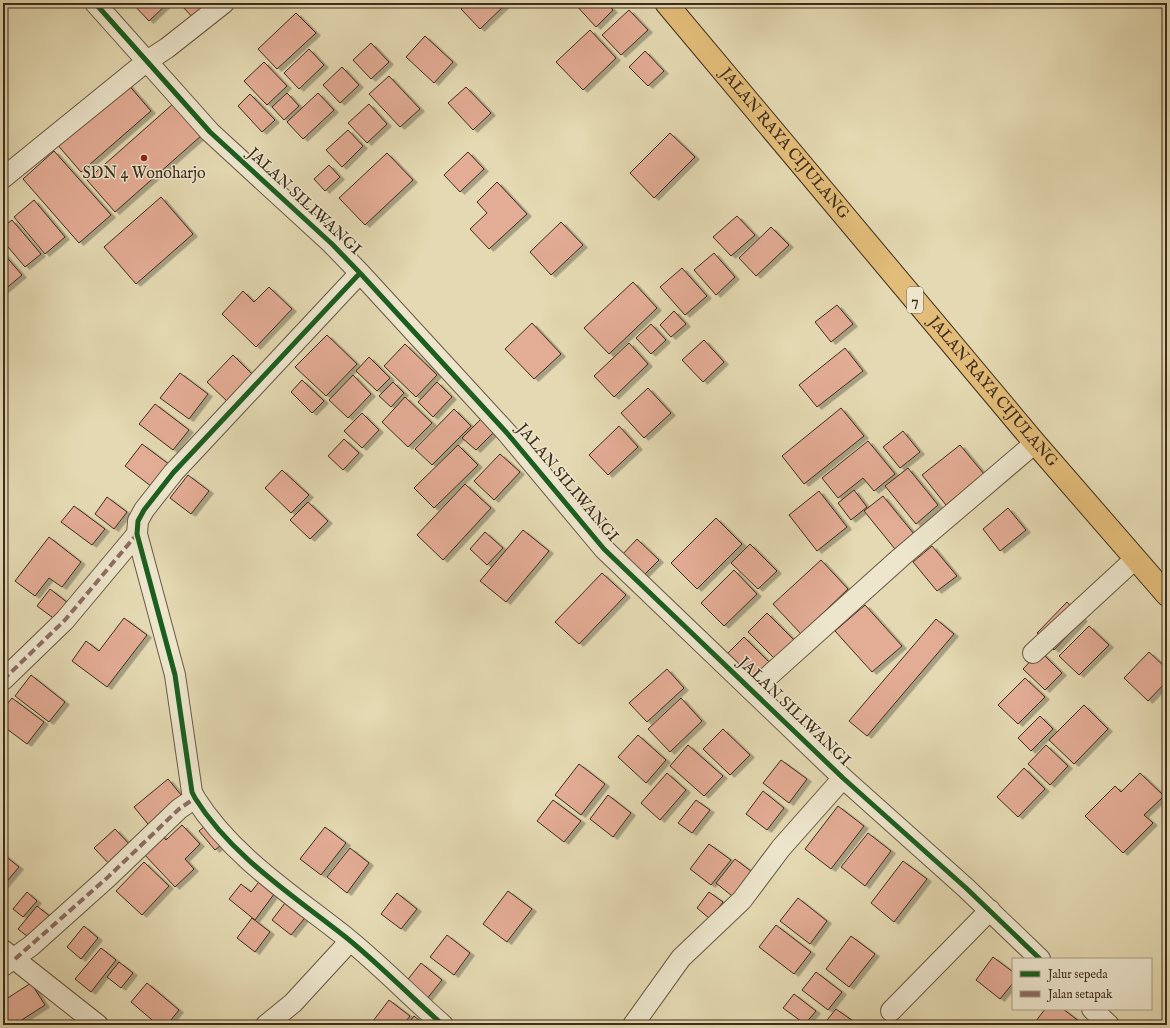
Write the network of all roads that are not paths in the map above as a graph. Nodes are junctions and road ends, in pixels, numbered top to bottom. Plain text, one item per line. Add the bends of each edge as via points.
1 (95, 3) edge
2 (224, 3) edge
3 (666, 3) edge
4 (147, 61) junction
5 (3, 178) edge
6 (360, 273) junction
7 (1035, 442) junction
8 (137, 534) junction
9 (1135, 558) junction
10 (1167, 596) edge
11 (1033, 653) dead end
12 (3, 680) edge
13 (752, 691) junction
14 (843, 778) junction
15 (195, 798) junction
16 (990, 910) junction
17 (350, 941) junction
18 (7, 958) edge
19 (1039, 958) edge
20 (1093, 1010) edge
21 (891, 1011) dead end
22 (91, 1023) edge
23 (266, 1025) edge
24 (443, 1025) edge
25 (633, 1025) edge
26 (1109, 1025) edge

1 - 4 street, JALAN SILIWANGI
2 - 4 street
3 - 7 highway, JALAN RAYA CIJULANG / 7
4 - 5 street
4 - 6 street, JALAN SILIWANGI via 210,132
6 - 8 street via 173,473 144,510 138,521
6 - 13 street, JALAN SILIWANGI via 507,433 604,549
7 - 9 highway, JALAN RAYA CIJULANG / 7
7 - 13 street via 900,558
8 - 12 street via 64,620
8 - 15 street via 175,675
9 - 10 highway, JALAN RAYA CIJULANG / 7
9 - 11 street
13 - 14 street, JALAN SILIWANGI
14 - 16 street, JALAN SILIWANGI
14 - 25 street via 781,848 742,900 681,958
15 - 17 street via 243,856
15 - 18 street via 179,809 108,877
16 - 19 street, JALAN SILIWANGI
16 - 21 street
17 - 23 street via 293,1003
17 - 24 street
18 - 22 street
20 - 26 street

